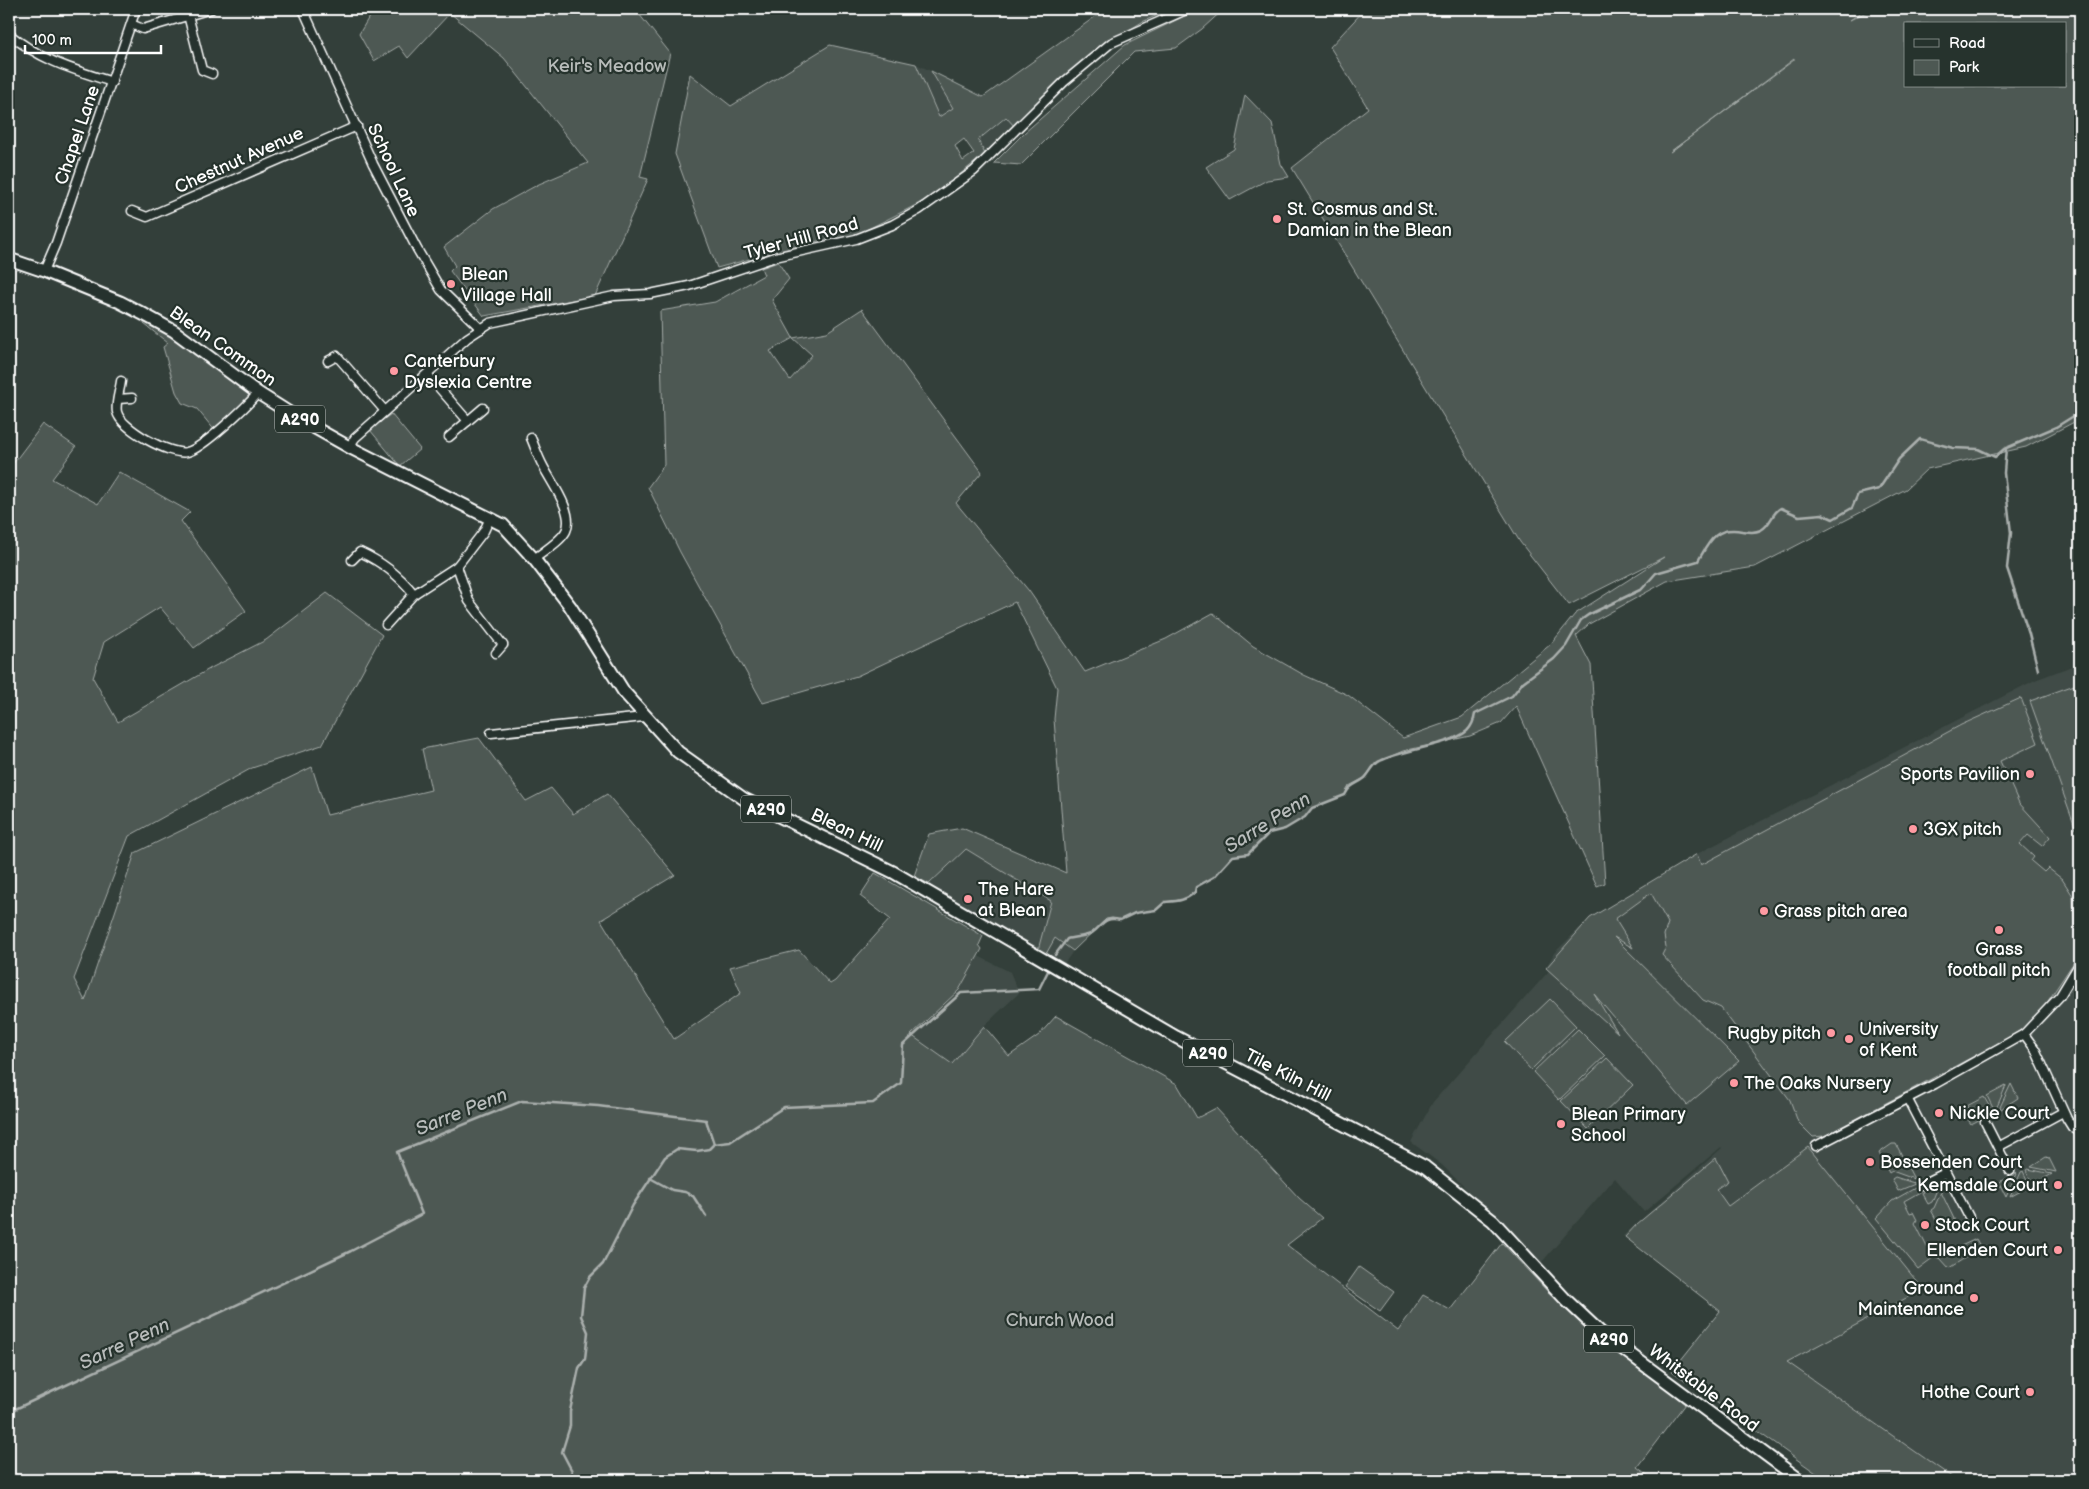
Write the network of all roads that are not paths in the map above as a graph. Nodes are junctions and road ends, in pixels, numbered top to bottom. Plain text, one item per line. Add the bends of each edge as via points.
1 (136, 9) edge
2 (211, 9) edge
3 (303, 9) edge
4 (1188, 9) edge
5 (188, 15) junction
6 (131, 24) junction
7 (9, 34) edge
8 (212, 74) dead end
9 (112, 82) junction
10 (357, 126) junction
11 (132, 211) dead end
12 (9, 259) edge
13 (44, 271) junction
14 (481, 328) junction
15 (328, 361) dead end
16 (428, 374) junction
17 (121, 382) dead end
18 (258, 394) junction
19 (132, 398) dead end
20 (118, 399) junction
21 (483, 408) dead end
22 (385, 411) junction
23 (468, 421) junction
24 (449, 436) dead end
25 (531, 438) dead end
26 (349, 447) junction
27 (490, 518) junction
28 (534, 559) junction
29 (352, 560) dead end
30 (457, 566) junction
31 (414, 594) junction
32 (570, 606) joint
33 (386, 625) dead end
34 (496, 653) dead end
35 (644, 717) junction
36 (491, 733) dead end
37 (1019, 946) joint
38 (2080, 963) edge
39 (2024, 1034) junction
40 (1907, 1098) junction
41 (2064, 1112) junction
42 (1985, 1122) dead end
43 (2080, 1132) edge
44 (1816, 1146) dead end
45 (1998, 1147) junction
46 (2010, 1171) dead end
47 (1945, 1173) junction
48 (1437, 1176) joint
49 (1921, 1185) dead end
50 (1969, 1217) dead end
51 (1800, 1480) edge

1 - 6 street, Chapel Lane
2 - 5 street
3 - 10 street, School Lane
4 - 14 street, Tyler Hill Road via 1111,43 1064,82 974,171 920,210 880,231 775,258 689,286 650,294 614,296 490,323
5 - 6 street via 143,29
5 - 8 street via 202,70
6 - 9 street, Chapel Lane
7 - 9 street via 58,65
9 - 13 street, Chapel Lane
10 - 11 street, Chestnut Avenue via 147,217
10 - 14 street, School Lane via 391,201 436,283
12 - 13 main road, Blean Common / A290
13 - 18 main road, Blean Common / A290 via 120,302 167,327
14 - 16 street, Tyler Hill Road
15 - 22 street via 337,356
16 - 22 street, Tyler Hill Road
16 - 23 street
17 - 20 street
18 - 20 street via 194,450 187,452 171,452 162,448 123,421 117,412
18 - 26 main road, Blean Common / A290
19 - 20 street
21 - 23 street
22 - 26 street, Tyler Hill Road
23 - 24 street
25 - 28 street via 557,488 568,519 568,527 562,537
26 - 27 main road, Blean Common / A290
27 - 28 main road, Blean Common / A290 via 509,531
27 - 30 street
28 - 32 main road, Blean Common / A290
29 - 31 street via 360,552 376,559 403,579
30 - 31 street
30 - 34 street via 469,600 503,645
31 - 33 street
32 - 35 main road, Blean Hill / A290 via 624,692
35 - 36 street
35 - 37 main road, Blean Hill / A290 via 678,752 744,799 893,872
37 - 48 main road, Tile Kiln Hill / A290 via 1176,1037 1401,1153
38 - 39 street via 2060,996
39 - 40 street
39 - 41 street via 2035,1049
40 - 44 street
40 - 47 street
41 - 43 street via 2072,1127
41 - 45 street
42 - 45 street
45 - 46 street
47 - 49 street
47 - 50 street
48 - 51 main road, Whitstable Road / A290 via 1493,1221 1600,1332

